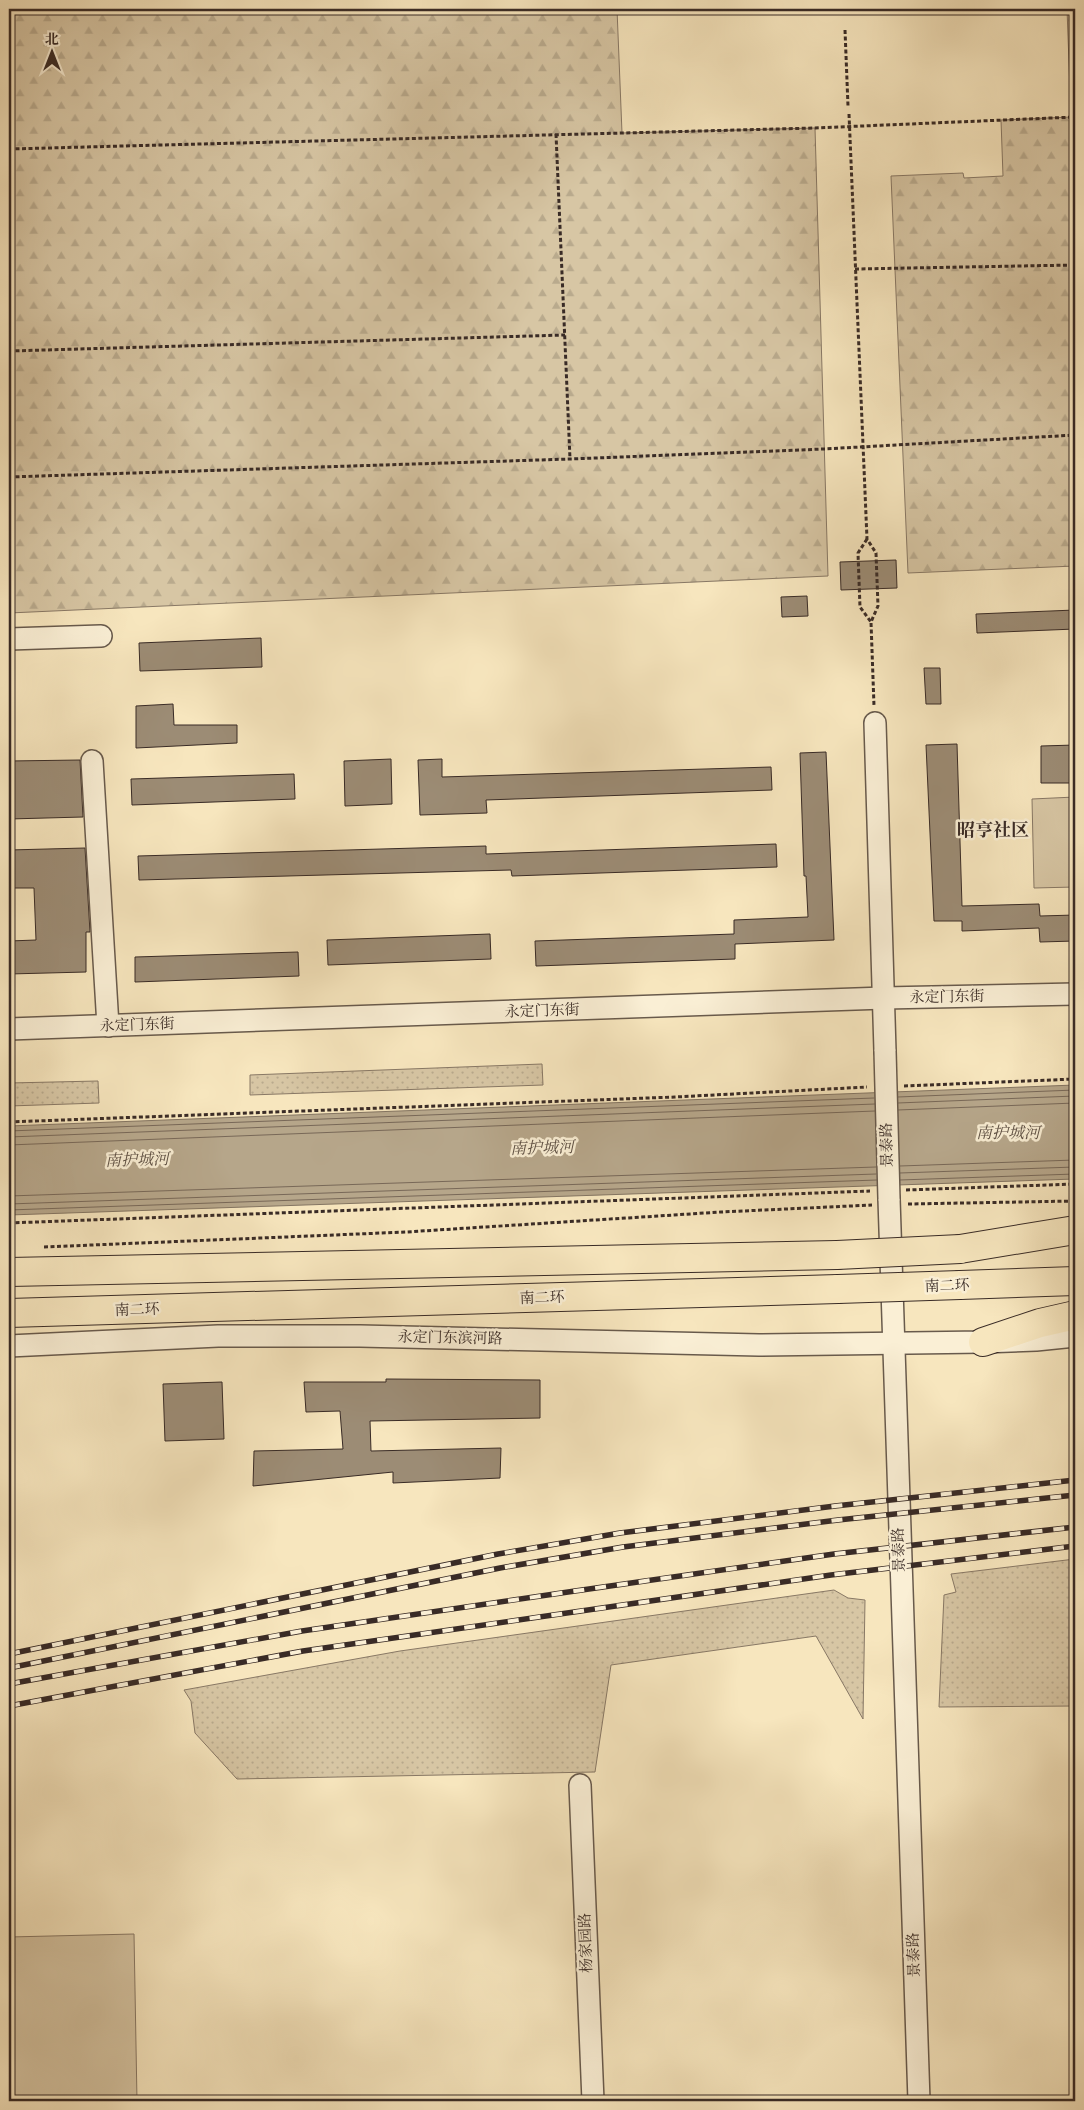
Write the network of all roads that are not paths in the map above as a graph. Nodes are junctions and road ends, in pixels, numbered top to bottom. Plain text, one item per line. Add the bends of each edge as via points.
1 (101, 636) dead end
2 (9, 639) edge
3 (875, 723) road end
4 (92, 762) dead end
5 (1075, 994) edge
6 (884, 998) junction
7 (108, 1026) junction
8 (9, 1029) edge
9 (1075, 1230) edge
10 (1075, 1247) edge
11 (960, 1249) junction
12 (9, 1272) edge
13 (1075, 1281) edge
14 (9, 1313) edge
15 (1075, 1316) edge
16 (1075, 1336) edge
17 (983, 1342) junction
18 (892, 1343) junction
19 (9, 1346) edge
20 (580, 1785) dead end
21 (593, 2101) edge
22 (919, 2101) edge

1 - 2 street
3 - 6 street, 景泰路
4 - 7 street
5 - 6 street, 永定门东街
6 - 7 street, 永定门东街
6 - 18 street, 景泰路, bridge
7 - 8 street, 永定门东街
9 - 11 highway
10 - 11 highway
11 - 12 highway, bridge via 837,1255
13 - 14 highway, 南二环, bridge
15 - 17 highway via 1040,1323
16 - 17 street
17 - 18 street, 永定门东滨河路
18 - 19 street, 永定门东滨河路 via 760,1345 218,1336
18 - 22 street, 景泰路
20 - 21 street, 杨家园路

